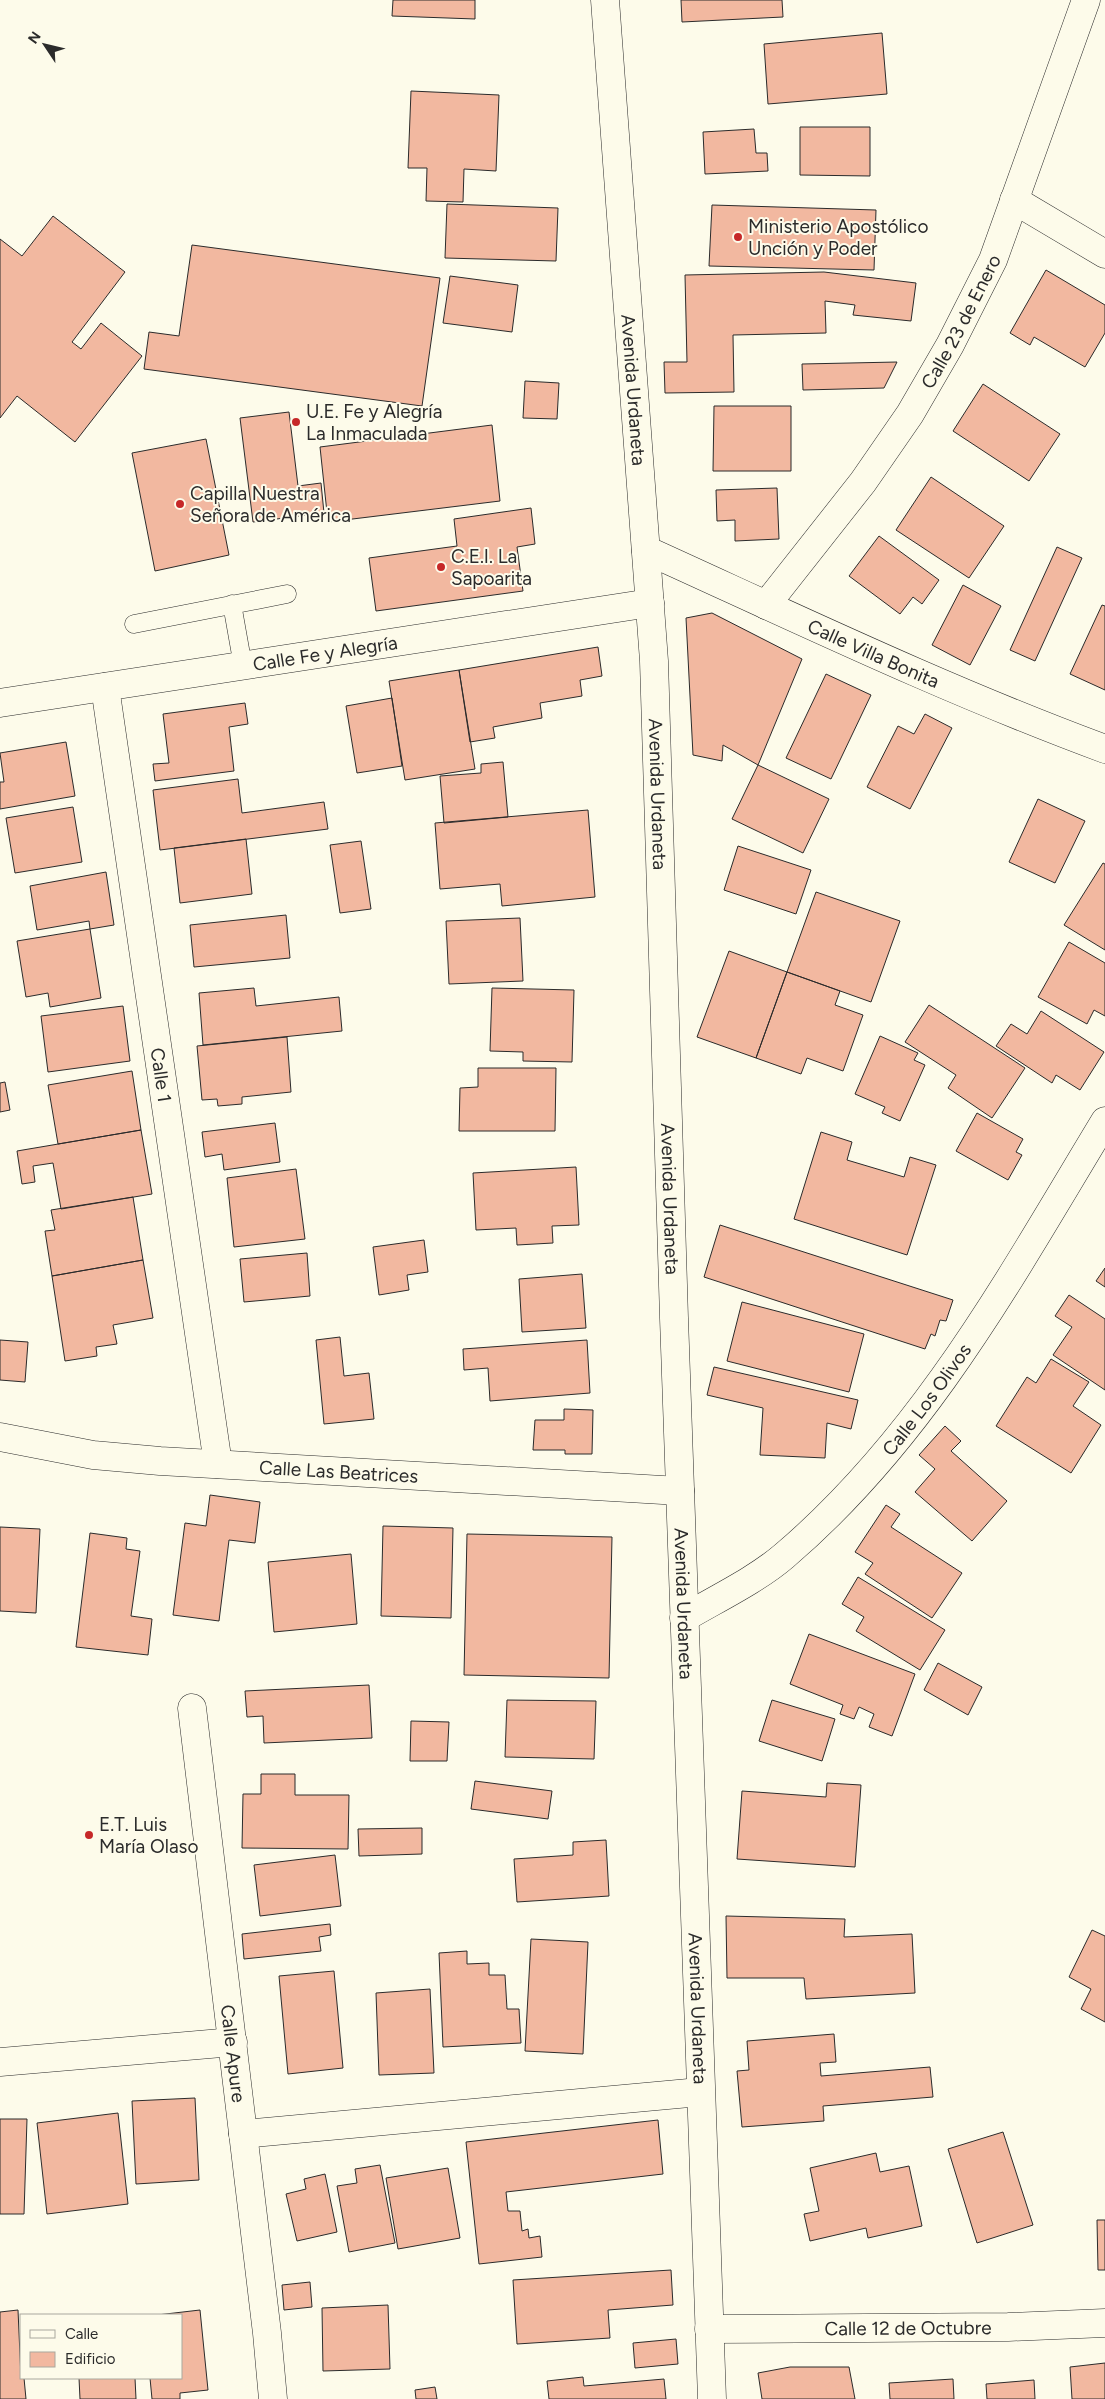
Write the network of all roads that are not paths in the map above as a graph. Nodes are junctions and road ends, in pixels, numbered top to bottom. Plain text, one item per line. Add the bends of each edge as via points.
1 (605, 0) edge
2 (1086, 0) edge
3 (1014, 200) junction
4 (1105, 254) edge
5 (646, 550) junction
6 (287, 594) dead end
7 (650, 603) junction
8 (232, 604) junction
9 (766, 605) junction
10 (134, 624) dead end
11 (243, 666) junction
12 (105, 687) junction
13 (0, 703) edge
14 (1105, 750) edge
15 (1105, 1121) edge
16 (0, 1437) edge
17 (218, 1464) junction
18 (680, 1491) junction
19 (684, 1618) junction
20 (192, 1708) dead end
21 (232, 2042) junction
22 (0, 2062) edge
23 (700, 2092) junction
24 (243, 2134) junction
25 (1105, 2323) edge
26 (709, 2329) junction
27 (273, 2399) edge
28 (712, 2399) edge

1 - 5 street, Avenida Urdaneta
2 - 3 street, Calle 23 de Enero
3 - 4 street
3 - 9 street, Calle 23 de Enero via 993,260 910,414 863,482
5 - 7 street, Avenida Urdaneta
5 - 9 street, Calle Villa Bonita
6 - 8 lane
7 - 11 street, Calle Fe y Alegría
7 - 18 street, Avenida Urdaneta
8 - 10 lane
8 - 11 lane
9 - 14 street, Calle Villa Bonita via 980,701
11 - 12 street, Calle Fe y Alegría
12 - 13 street, Calle Fe y Alegría
12 - 17 street, Calle 1
15 - 19 street, Calle Los Olivos via 985,1319 939,1386 872,1471 782,1558
16 - 17 street, Calle Las Beatrices via 93,1455
17 - 18 street, Calle Las Beatrices
18 - 19 street, Avenida Urdaneta
19 - 23 street, Avenida Urdaneta
20 - 21 street, Calle Apure
21 - 22 street
21 - 24 street, Calle Apure
23 - 24 street
23 - 26 street, Avenida Urdaneta
24 - 27 street, Calle Apure
25 - 26 street, Calle 12 de Octubre via 1008,2327
26 - 28 street, Avenida Urdaneta

